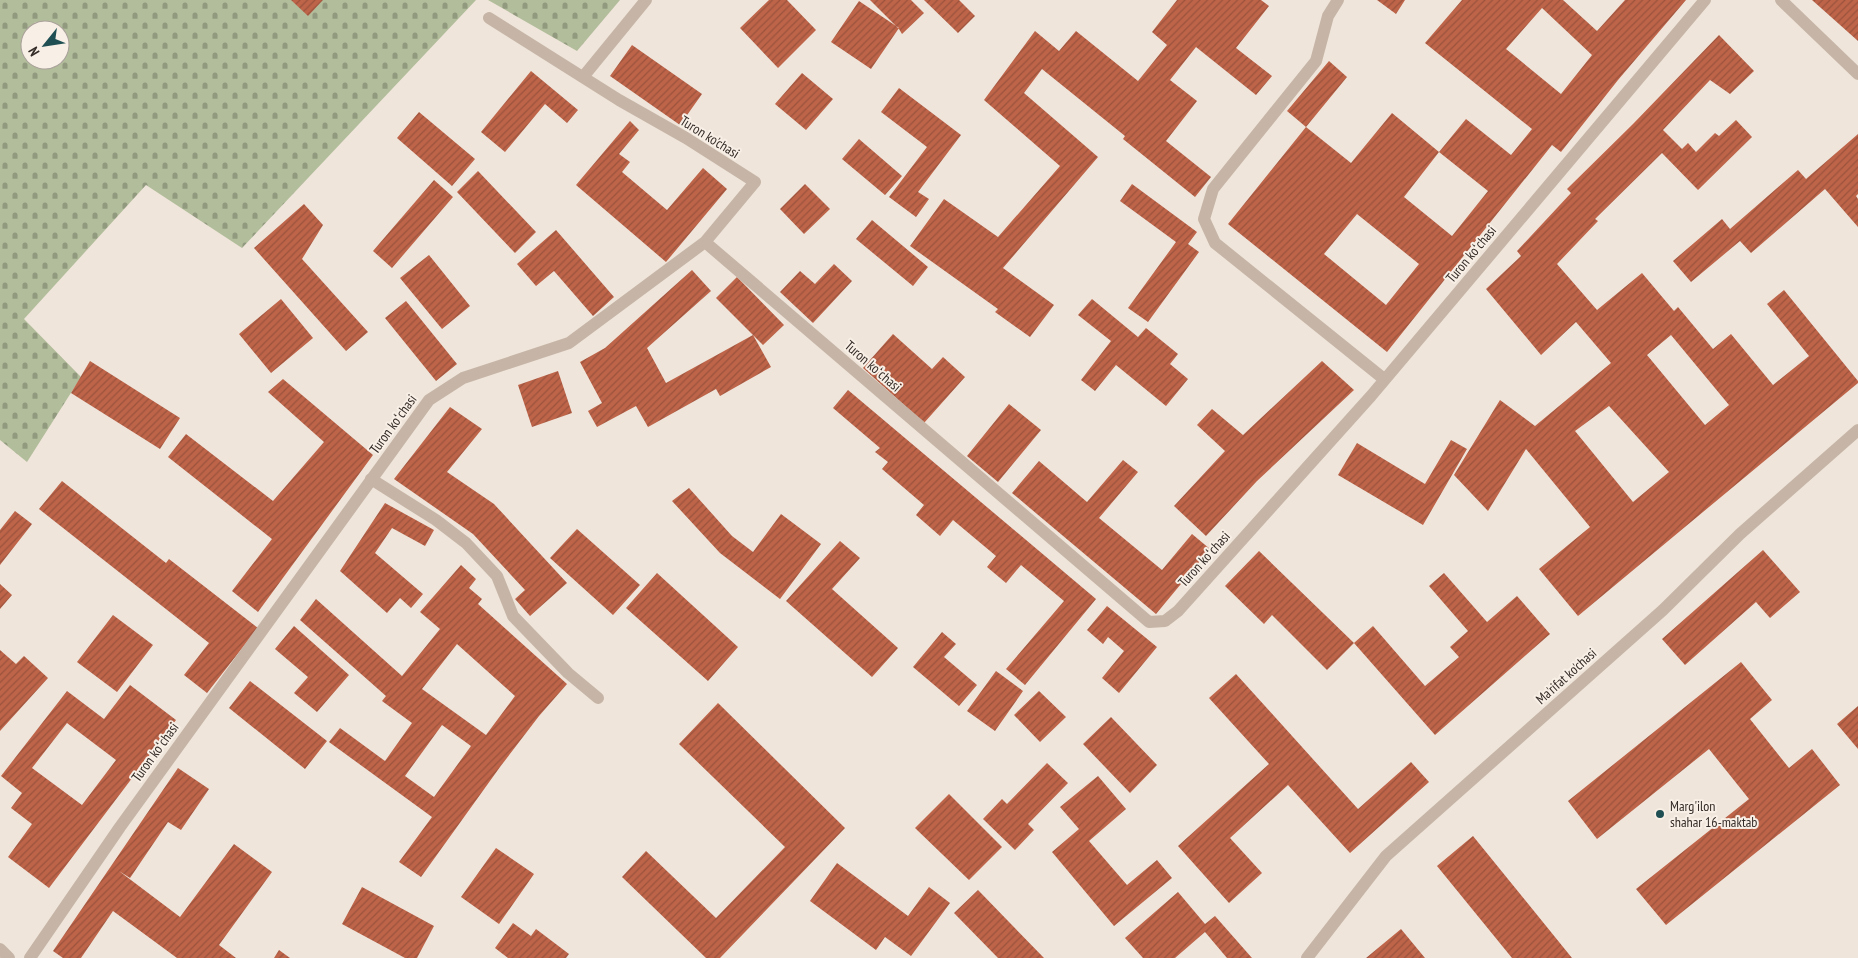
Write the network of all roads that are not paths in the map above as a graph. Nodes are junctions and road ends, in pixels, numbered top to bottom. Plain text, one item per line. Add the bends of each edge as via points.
1 (646, 0) edge
2 (1338, 0) edge
3 (1705, 0) edge
4 (1781, 0) edge
5 (489, 18) dead end
6 (1858, 74) edge
7 (582, 77) junction
8 (705, 242) junction
9 (1384, 379) junction
10 (1858, 430) edge
11 (371, 479) junction
12 (598, 698) dead end
13 (0, 949) edge
14 (9, 958) edge
15 (30, 958) edge
16 (1308, 958) edge

1 - 7 street
2 - 9 street via 1328,16 1316,61 1212,190 1204,219 1215,243
3 - 9 street, Turon koʻchasi
4 - 6 street
5 - 7 street, Turon ko'chasi
7 - 8 street, Turon ko'chasi via 755,182
8 - 9 street, Turon koʻchasi via 1149,622 1165,621 1178,611
8 - 11 street, Turon koʻchasi via 569,343 463,378 429,400
10 - 16 street, Ma'rifat ko'chasi via 1386,856
11 - 12 street via 466,543 497,576 513,616 568,673
11 - 15 street, Turon koʻchasi via 120,827
13 - 14 street

